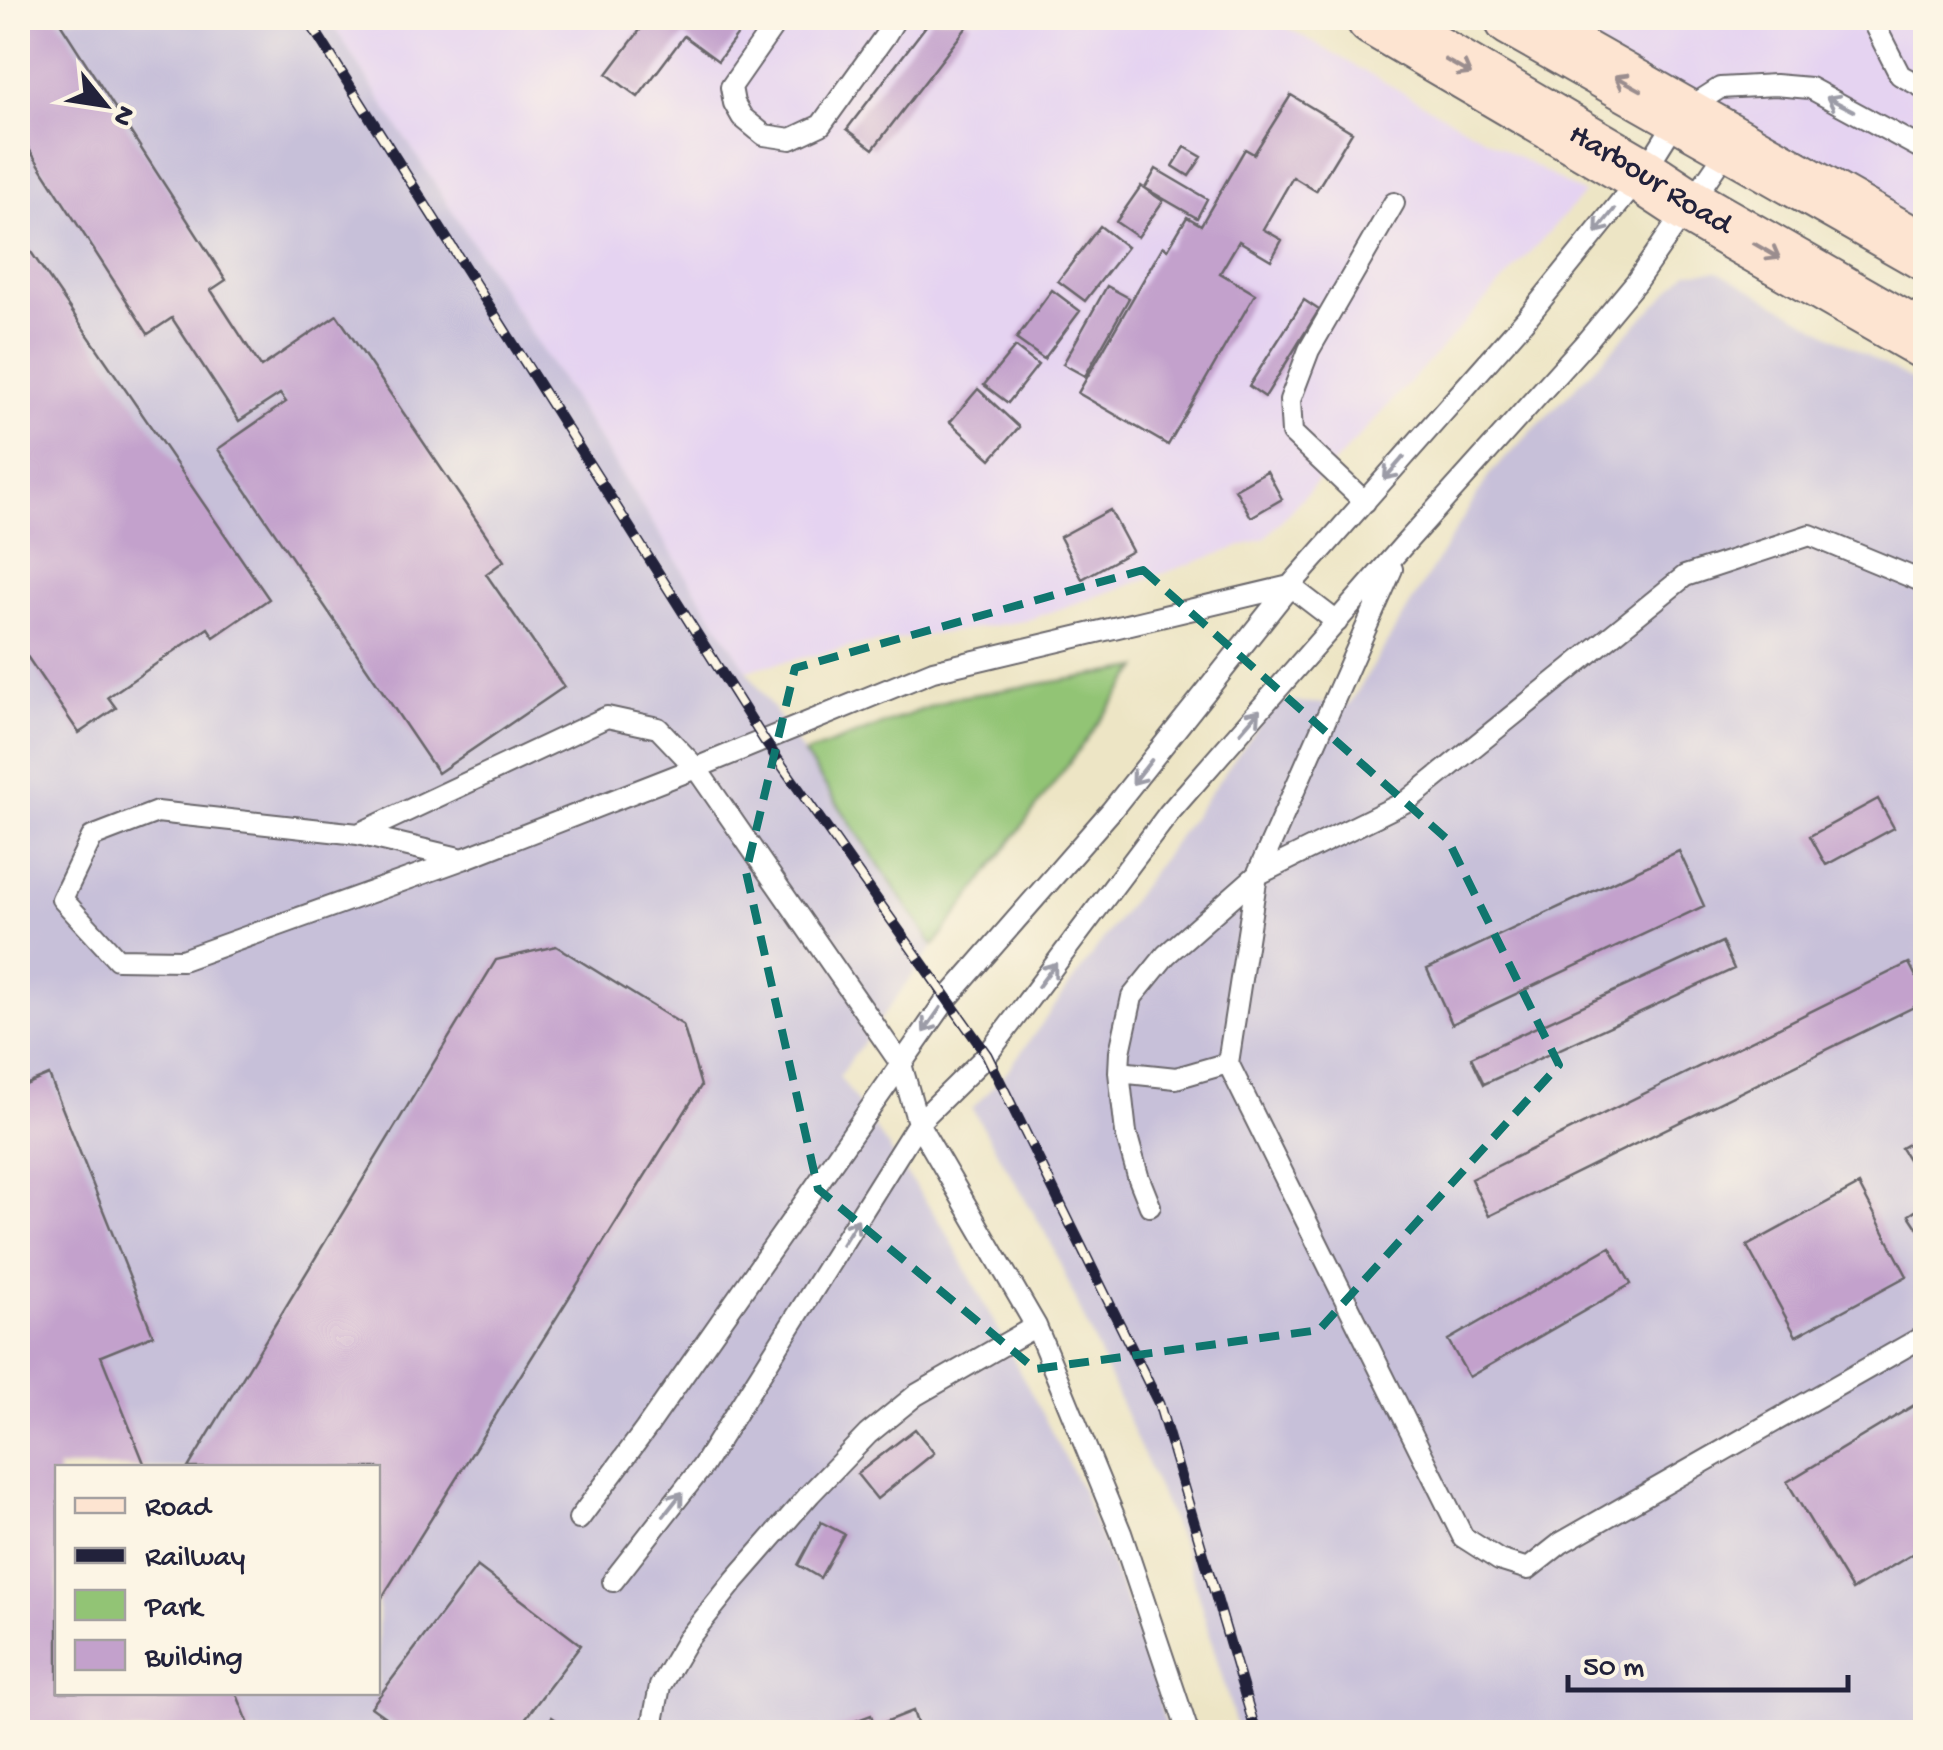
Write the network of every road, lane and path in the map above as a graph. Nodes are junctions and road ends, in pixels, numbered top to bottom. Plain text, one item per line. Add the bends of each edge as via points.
1 (779, 18) edge
2 (896, 18) edge
3 (1374, 18) edge
4 (1512, 18) edge
5 (1871, 18) edge
6 (1926, 89) edge
7 (1681, 113) junction
8 (1733, 142) junction
9 (1926, 151) edge
10 (1642, 175) junction
11 (1394, 203) dead end
12 (1689, 206) junction
13 (1926, 253) edge
14 (1926, 342) edge
15 (1364, 502) junction
16 (1401, 548) junction
17 (1926, 583) edge
18 (1290, 586) junction
19 (1337, 622) junction
20 (696, 768) junction
21 (358, 834) junction
22 (463, 859) junction
23 (1256, 875) junction
24 (1228, 1062) junction
25 (900, 1064) junction
26 (1119, 1072) junction
27 (918, 1122) junction
28 (1150, 1206) dead end
29 (1036, 1326) junction
30 (1926, 1335) edge
31 (579, 1519) dead end
32 (613, 1581) dead end
33 (651, 1732) edge
34 (1188, 1732) edge

1 - 2 lane via 731,87 742,117 764,135 790,138 821,125
3 -> 10 main road, Harbour Road
7 -> 4 main road
5 - 6 lane via 1900,76
7 - 8 main road
9 -> 7 lane via 1810,88 1720,88
7 - 10 lane
8 - 12 lane
8 - 13 main road
10 - 12 main road, Harbour Road
10 -> 15 lane
11 - 15 lane via 1308,350 1290,400 1292,433
12 -> 14 main road, Harbour Road
12 - 16 lane via 1586,342
15 - 18 lane
16 - 19 lane
16 - 23 lane
17 - 23 lane via 1810,535 1685,576 1408,800
18 - 19 lane
18 - 20 lane via 933,672
18 -> 25 lane
27 -> 19 lane via 987,1056 1169,813
20 - 21 lane via 658,728 608,717
20 - 22 lane
20 - 25 lane
21 - 22 lane
21 - 22 lane via 157,812 92,837 62,899 117,959 182,960
23 - 24 lane
23 - 26 lane via 1166,955 1132,997
24 - 26 lane via 1176,1078
24 - 30 lane via 1463,1537 1498,1560 1528,1569 1561,1543
25 - 27 lane
25 - 31 lane
26 - 28 lane via 1126,1133
27 - 29 lane
32 -> 27 lane via 702,1467
29 - 33 lane via 916,1395 810,1494 687,1640 660,1686
29 - 34 lane via 1121,1533

